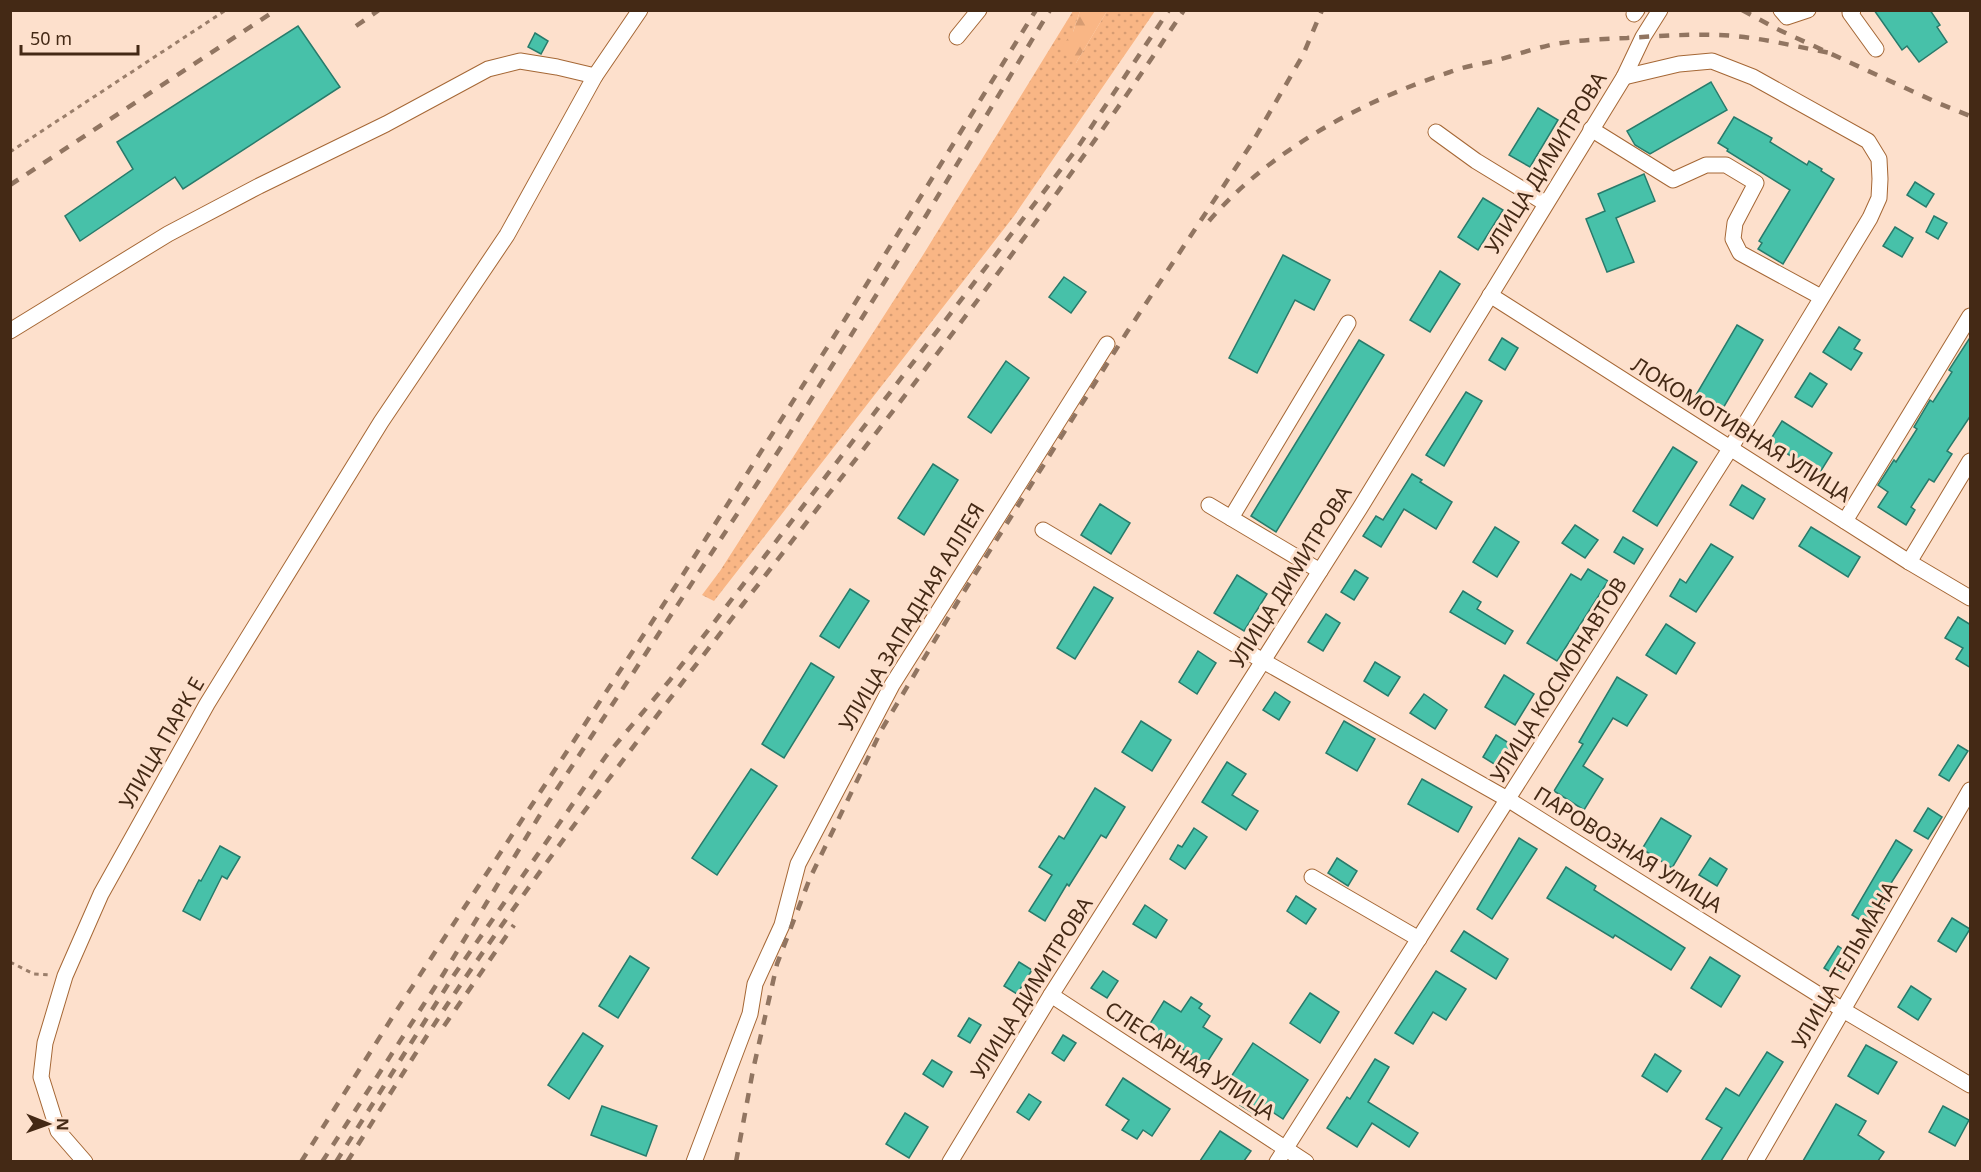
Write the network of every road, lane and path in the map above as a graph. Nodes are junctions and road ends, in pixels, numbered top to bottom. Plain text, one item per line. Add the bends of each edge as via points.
1 (226, 10) edge
2 (640, 10) edge
3 (980, 10) edge
4 (1660, 10) edge
5 (1781, 10) edge
6 (1808, 10) edge
7 (1853, 10) edge
8 (957, 37) dead end
9 (1876, 49) dead end
10 (595, 76) junction
11 (1624, 77) junction
12 (1591, 129) junction
13 (1436, 132) dead end
14 (10, 152) edge
15 (1545, 203) junction
16 (1490, 295) junction
17 (1821, 297) junction
18 (1971, 316) edge
19 (1348, 323) dead end
20 (10, 331) edge
21 (1107, 344) dead end
22 (1730, 449) junction
23 (1971, 461) edge
24 (1209, 505) dead end
25 (1231, 518) junction
26 (1845, 521) junction
27 (1043, 530) dead end
28 (1909, 562) junction
29 (1320, 571) junction
30 (1971, 598) edge
31 (1263, 661) junction
32 (1971, 790) edge
33 (1509, 800) junction
34 (1312, 877) dead end
35 (1419, 939) junction
36 (10, 962) edge
37 (64, 976) junction
38 (1051, 996) junction
39 (1843, 1010) junction
40 (1971, 1085) edge
41 (1286, 1148) junction
42 (85, 1161) edge
43 (694, 1161) edge
44 (950, 1161) edge
45 (1277, 1161) edge
46 (1306, 1161) edge
47 (1755, 1161) edge

1 - 14 path
2 - 10 street, УЛИЦА ПАРК Е
3 - 8 street
4 - 11 street, УЛИЦА ДИМИТРОВА
5 - 6 street via 1787,17
7 - 9 street via 1850,13
10 - 20 street via 520,61 488,69 168,234
10 - 37 street, УЛИЦА ПАРК Е via 507,235 381,422 207,704 101,894
11 - 12 street, УЛИЦА ДИМИТРОВА
11 - 17 street, УЛИЦА КОСМОНАВТОВ via 1712,61 1753,77 1868,141 1879,159 1879,198
12 - 15 street, УЛИЦА ДИМИТРОВА
12 - 17 street via 1673,180 1706,165 1726,165 1756,183 1735,223 1733,239 1740,253
13 - 15 street
15 - 16 street, УЛИЦА ДИМИТРОВА
16 - 22 street, ЛОКОМОТИВНАЯ УЛИЦА
16 - 29 street, УЛИЦА ДИМИТРОВА
17 - 22 street, УЛИЦА КОСМОНАВТОВ
18 - 26 street
19 - 25 street
21 - 43 street, УЛИЦА ЗАПАДНАЯ АЛЛЕЯ via 891,685 798,864 782,925 755,984 750,1014
22 - 26 street, ЛОКОМОТИВНАЯ УЛИЦА
22 - 33 street, УЛИЦА КОСМОНАВТОВ
23 - 28 street
24 - 25 street
25 - 29 street
26 - 28 street, ЛОКОМОТИВНАЯ УЛИЦА
27 - 31 street, ПАРОВОЗНАЯ УЛИЦА
28 - 30 street, ЛОКОМОТИВНАЯ УЛИЦА
29 - 31 street, УЛИЦА ДИМИТРОВА
31 - 33 street, ПАРОВОЗНАЯ УЛИЦА
31 - 38 street, УЛИЦА ДИМИТРОВА
32 - 39 street, УЛИЦА ТЕЛЬМАНА
33 - 35 street, УЛИЦА КОСМОНАВТОВ
33 - 39 street, ПАРОВОЗНАЯ УЛИЦА
34 - 35 street
35 - 41 street, УЛИЦА КОСМОНАВТОВ
36 - 37 path via 34,974
37 - 42 street, УЛИЦА ПАРК Е via 45,1043 41,1077 58,1131
38 - 41 street, СЛЕСАРНАЯ УЛИЦА
38 - 44 street, УЛИЦА ДИМИТРОВА
39 - 40 street, ПАРОВОЗНАЯ УЛИЦА
39 - 47 street, УЛИЦА ТЕЛЬМАНА
41 - 45 street, УЛИЦА КОСМОНАВТОВ
41 - 46 street, СЛЕСАРНАЯ УЛИЦА

